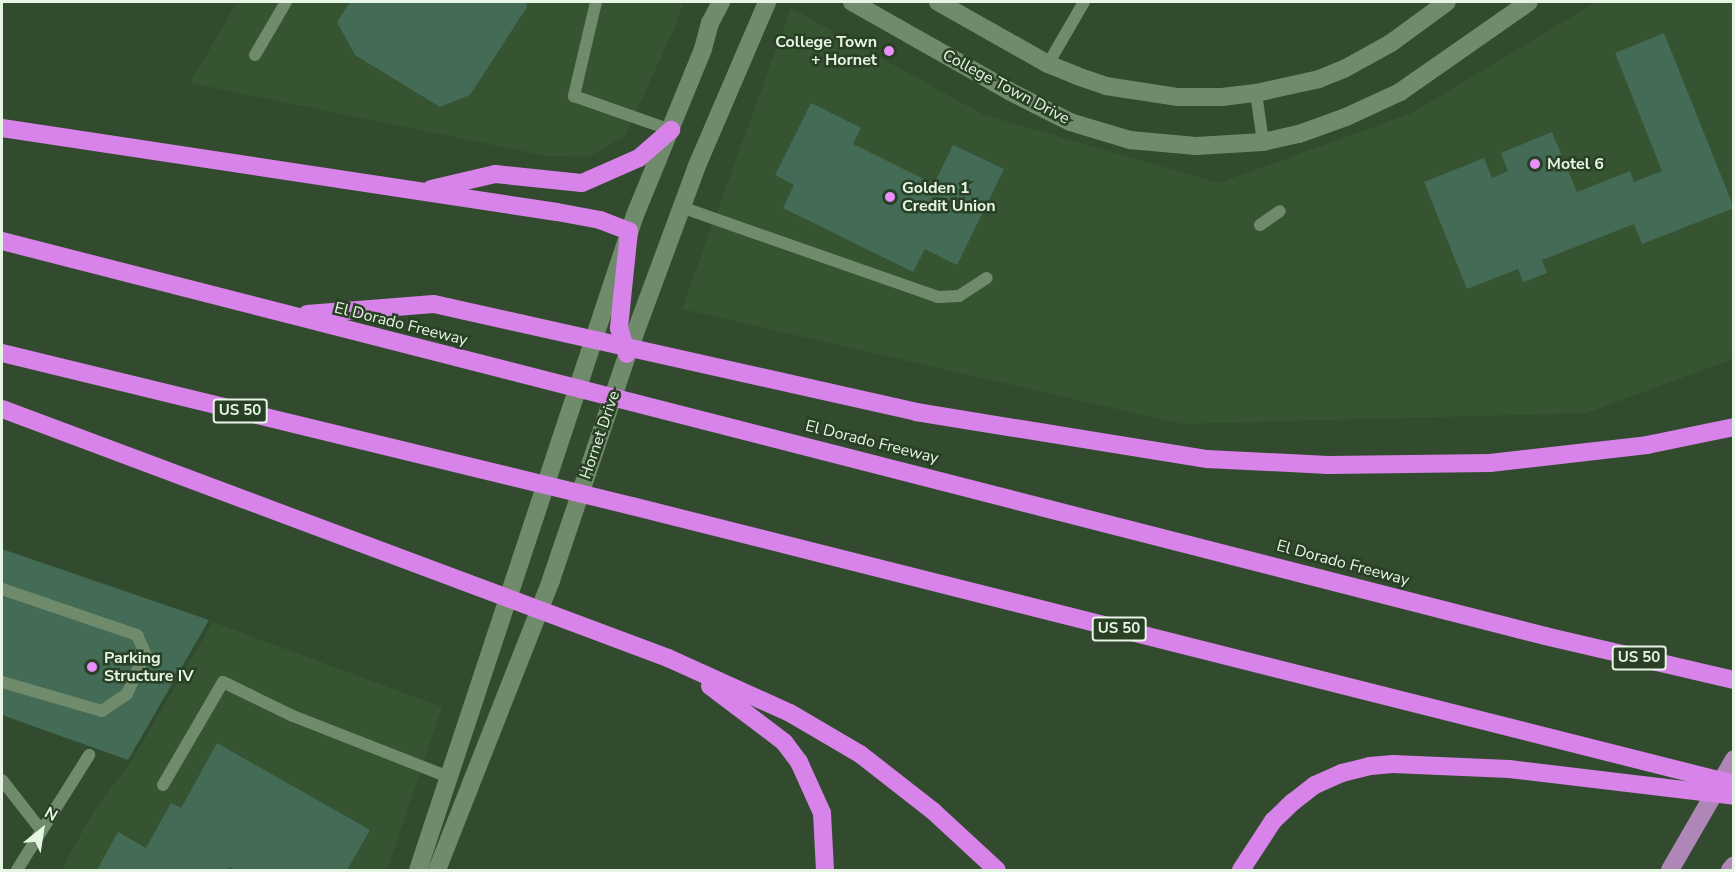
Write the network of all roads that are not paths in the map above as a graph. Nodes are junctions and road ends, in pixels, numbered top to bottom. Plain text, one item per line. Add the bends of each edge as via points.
1 (286, 2) edge
2 (596, 2) edge
3 (711, 2) edge
4 (722, 2) edge
5 (767, 2) edge
6 (852, 2) edge
7 (938, 2) edge
8 (1084, 2) edge
9 (1447, 2) edge
10 (1529, 2) edge
11 (710, 23) junction
12 (255, 55) dead end
13 (1048, 64) junction
14 (1256, 93) junction
15 (2, 128) edge
16 (671, 130) junction
17 (1263, 142) junction
18 (420, 191) junction
19 (681, 207) junction
20 (1280, 211) dead end
21 (1260, 225) dead end
22 (629, 231) junction
23 (2, 241) edge
24 (987, 278) dead end
25 (290, 316) junction
26 (2, 353) edge
27 (627, 356) junction
28 (2, 409) edge
29 (1734, 427) edge
30 (2, 589) edge
31 (668, 658) junction
32 (1734, 680) edge
33 (3, 686) edge
34 (89, 755) dead end
35 (1734, 759) edge
36 (449, 777) junction
37 (2, 780) edge
38 (1734, 784) edge
39 (163, 785) dead end
40 (1734, 796) edge
41 (41, 830) junction
42 (1734, 865) edge
43 (17, 870) edge
44 (418, 870) edge
45 (437, 870) edge
46 (825, 870) edge
47 (997, 870) edge
48 (1241, 870) edge
49 (1670, 870) edge
50 (1730, 870) edge

1 - 12 lane
2 - 16 lane via 574,96
3 - 11 street
4 - 11 street
5 - 19 street, Hornet Drive
6 - 17 street, College Town Drive via 1009,92 1070,122 1162,144
7 - 13 street
8 - 13 lane
9 - 14 street via 1391,43 1344,69 1288,88
10 - 17 street, College Town Drive via 1400,92 1324,126
11 - 16 street
13 - 14 street via 1106,87 1140,93 1222,98
14 - 17 lane
15 - 18 highway
16 - 18 highway via 639,158 582,183 495,174
16 - 22 street
18 - 22 highway via 600,220
19 - 24 lane via 938,297 959,296
19 - 27 street, Hornet Drive
20 - 21 lane
22 - 27 highway via 619,328
22 - 36 street
23 - 25 highway, El Dorado Freeway / US 50
25 - 29 highway via 434,304 916,412 1207,459 1349,465 1490,463 1647,445
25 - 32 highway, El Dorado Freeway / US 50 via 1545,636
26 - 38 highway, US 50 via 632,506
27 - 45 street, Hornet Drive via 551,580
28 - 31 highway
30 - 33 lane via 137,635 145,653 127,694 102,711
31 - 46 highway via 784,742 799,762 822,813
31 - 47 highway via 790,713 860,754 933,811
34 - 41 lane
35 - 49 main road
36 - 39 lane via 293,716 223,682
36 - 44 street
37 - 41 lane
40 - 48 highway via 1509,769 1370,766 1315,785 1293,802 1273,821
41 - 43 lane
42 - 50 main road

